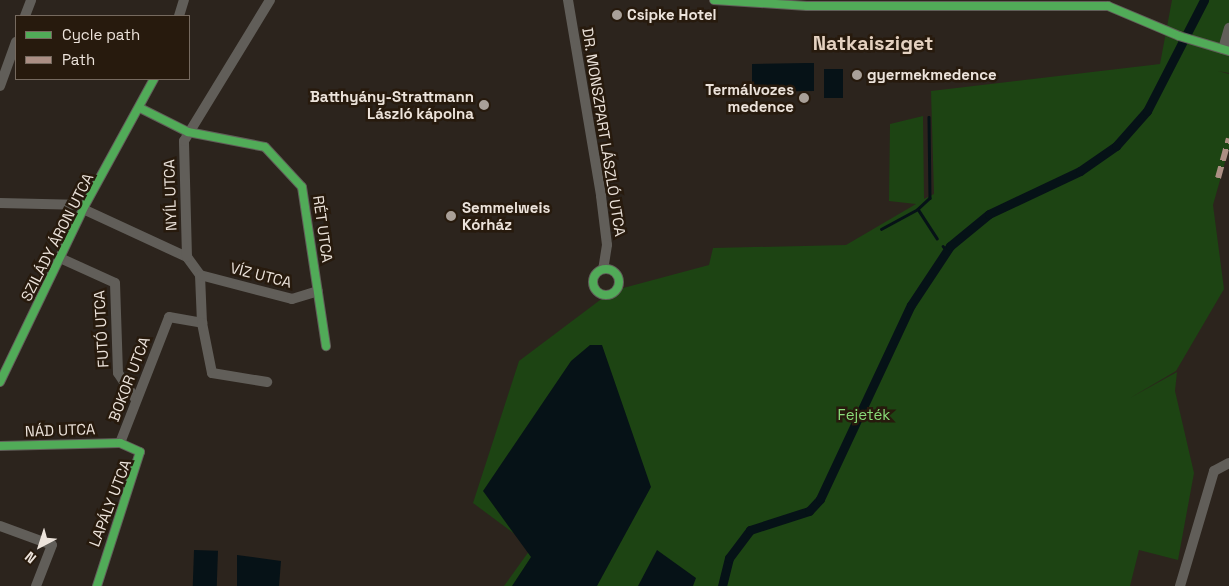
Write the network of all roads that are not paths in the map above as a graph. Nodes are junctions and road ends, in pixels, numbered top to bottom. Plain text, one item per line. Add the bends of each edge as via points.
1 (31, 0) edge
2 (184, 0) edge
3 (270, 0) edge
4 (568, 0) edge
5 (714, 0) edge
6 (1080, 2) edge
7 (805, 3) edge
8 (25, 15) edge
9 (179, 15) edge
10 (1229, 28) edge
11 (15, 45) edge
12 (1226, 50) edge
13 (154, 80) edge
14 (0, 86) edge
15 (140, 108) junction
16 (188, 132) junction
17 (0, 203) edge
18 (84, 207) junction
19 (187, 257) junction
20 (60, 258) junction
21 (603, 269) dead end
22 (200, 275) junction
23 (318, 291) junction
24 (202, 323) junction
25 (326, 346) dead end
26 (0, 382) edge
27 (267, 382) dead end
28 (135, 398) junction
29 (120, 443) junction
30 (0, 446) edge
31 (1229, 463) edge
32 (0, 526) edge
33 (36, 586) edge
34 (97, 586) edge
35 (1180, 586) edge

1 - 8 street
2 - 9 street
3 - 16 street via 256,30
4 - 21 street, DR. MONSZPART LÁSZLÓ UTCA via 602,205 607,245
5 - 7 street
6 - 7 street
6 - 12 street via 1125,11 1179,36
10 - 12 street
11 - 14 street
13 - 15 street, SZILÁDY ÁRON UTCA
15 - 16 street
15 - 18 street, SZILÁDY ÁRON UTCA
16 - 19 street, NYÍL UTCA via 184,145
16 - 23 street, RÉT UTCA via 272,151 306,192
17 - 18 street
18 - 19 street
18 - 20 street, SZILÁDY ÁRON UTCA
19 - 22 street
20 - 26 street, SZILÁDY ÁRON UTCA
20 - 28 street, FUTÓ UTCA via 115,282 118,373
22 - 23 street, VÍZ UTCA via 292,299
22 - 24 street
23 - 25 street
24 - 27 street via 212,373
24 - 28 street, BOKOR UTCA via 167,318 156,358
28 - 29 street, BOKOR UTCA via 135,411
29 - 30 street, NÁD UTCA
29 - 34 street, LAPÁLY UTCA via 137,449 141,458 110,537
31 - 35 street via 1214,471
32 - 33 street via 52,545

